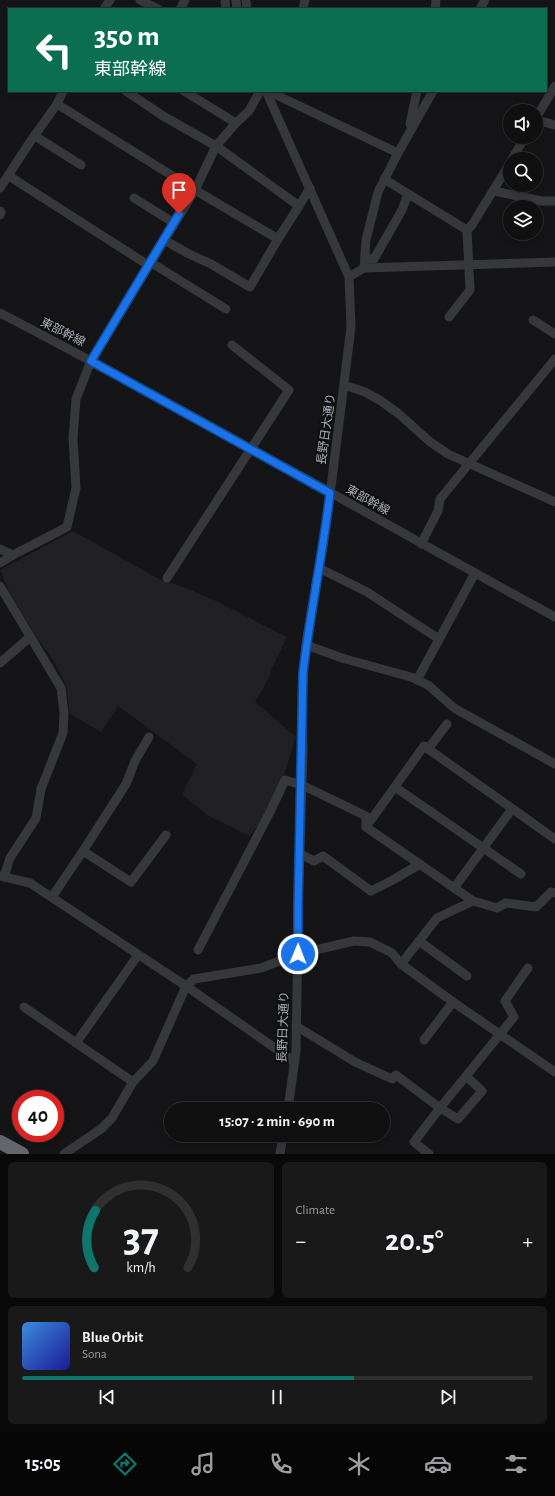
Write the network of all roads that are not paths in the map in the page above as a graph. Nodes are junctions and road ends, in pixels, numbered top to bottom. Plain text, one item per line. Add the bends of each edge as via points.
1 (140, 0) edge
2 (156, 8) edge
3 (555, 86) edge
4 (63, 92) edge
5 (127, 92) edge
6 (186, 92) edge
7 (259, 92) edge
8 (267, 92) edge
9 (269, 92) edge
10 (417, 92) edge
11 (432, 92) edge
12 (57, 104) junction
13 (543, 107) edge
14 (543, 121) edge
15 (236, 123) junction
16 (410, 124) dead end
17 (555, 125) edge
18 (35, 136) junction
19 (216, 146) junction
20 (398, 153) junction
21 (81, 165) dead end
22 (503, 174) edge
23 (9, 176) junction
24 (384, 179) junction
25 (0, 188) edge
26 (310, 188) junction
27 (195, 190) junction
28 (494, 190) junction
29 (408, 194) junction
30 (134, 198) dead end
31 (555, 201) edge
32 (299, 206) junction
33 (0, 211) edge
34 (0, 215) edge
35 (174, 223) junction
36 (467, 230) junction
37 (278, 239) junction
38 (164, 240) junction
39 (365, 258) junction
40 (555, 262) edge
41 (149, 263) junction
42 (469, 264) junction
43 (364, 268) junction
44 (349, 277) junction
45 (226, 309) dead end
46 (0, 313) edge
47 (449, 318) dead end
48 (533, 320) dead end
49 (555, 334) edge
50 (232, 345) dead end
51 (555, 359) edge
52 (91, 361) junction
53 (344, 385) junction
54 (252, 449) junction
55 (469, 462) junction
56 (330, 493) junction
57 (555, 502) edge
58 (422, 544) junction
59 (0, 548) edge
60 (13, 555) junction
61 (0, 564) edge
62 (319, 568) junction
63 (475, 573) junction
64 (167, 578) dead end
65 (0, 586) edge
66 (555, 617) edge
67 (30, 637) junction
68 (439, 639) junction
69 (306, 645) junction
70 (0, 663) edge
71 (417, 680) junction
72 (447, 724) dead end
73 (149, 737) dead end
74 (428, 749) junction
75 (555, 764) edge
76 (302, 785) junction
77 (395, 786) junction
78 (512, 808) junction
79 (366, 827) junction
80 (166, 835) dead end
81 (555, 839) edge
82 (483, 848) junction
83 (83, 851) junction
84 (300, 854) junction
85 (420, 864) junction
86 (520, 874) dead end
87 (2, 876) edge
88 (454, 888) junction
89 (555, 893) edge
90 (52, 897) junction
91 (473, 901) junction
92 (419, 941) junction
93 (198, 950) dead end
94 (138, 954) junction
95 (298, 954) junction
96 (401, 964) junction
97 (528, 968) dead end
98 (467, 976) dead end
99 (186, 986) junction
100 (452, 1002) junction
101 (24, 1007) dead end
102 (296, 1026) junction
103 (500, 1034) junction
104 (424, 1040) dead end
105 (76, 1043) junction
106 (295, 1062) junction
107 (555, 1072) edge
108 (466, 1076) junction
109 (133, 1082) junction
110 (289, 1102) edge
111 (440, 1108) junction
112 (0, 1142) edge
113 (282, 1142) edge
114 (22, 1154) edge
115 (64, 1154) edge
116 (280, 1154) edge
117 (429, 1154) edge

1 - 2 street
3 - 13 street
4 - 12 street
5 - 19 street
6 - 15 street
7 - 15 street via 249,111
8 - 26 street
9 - 20 street
10 - 16 street
11 - 20 street
12 - 18 street
12 - 27 street
14 - 17 street
15 - 19 street
18 - 21 street
18 - 23 street
19 - 27 street
19 - 32 street
20 - 24 street
22 - 28 street
23 - 25 street
23 - 41 street
24 - 29 street
24 - 39 street via 378,192 366,240
26 - 32 street
26 - 44 street
27 - 35 street
27 - 37 street
28 - 31 street via 542,201
28 - 36 street
29 - 36 street
29 - 39 street via 402,210 374,259
30 - 35 street
32 - 37 street
33 - 34 street
35 - 38 street
36 - 42 street
37 - 38 street via 250,287
38 - 41 street
39 - 43 street
40 - 42 street
41 - 45 street
41 - 52 street
42 - 43 street
42 - 47 street via 470,290
43 - 44 street
44 - 53 street, 長野日大通り via 351,327
46 - 52 street, 東部幹線
48 - 49 street
50 - 54 street via 289,390
51 - 55 street
52 - 54 street, 東部幹線
52 - 60 street via 76,399 73,438 76,488 67,527
53 - 55 street via 381,401 400,414 428,441 448,454
53 - 56 street, 長野日大通り
54 - 56 street, 東部幹線
54 - 64 street
55 - 57 street
55 - 58 street via 440,499 438,511
56 - 58 street, 東部幹線
56 - 62 street, 長野日大通り
58 - 63 street, 東部幹線
59 - 60 street
60 - 61 street
62 - 68 street via 366,592
62 - 69 street, 長野日大通り
63 - 66 street, 東部幹線
63 - 68 street
65 - 67 street
67 - 70 street
67 - 87 street via 61,688 63,733 41,789 36,818 10,858
68 - 71 street
69 - 71 street via 411,676
69 - 76 street, 長野日大通り via 302,695
71 - 75 street via 428,685 454,708
72 - 74 street
73 - 83 street via 135,761 126,784
74 - 77 street via 424,746
74 - 78 street
76 - 79 street via 366,816
76 - 84 street, 長野日大通り
76 - 93 street via 285,780
77 - 79 street
77 - 82 street
78 - 81 street
78 - 82 street
79 - 85 street
80 - 83 street via 131,882
82 - 86 street
82 - 88 street
83 - 90 street
84 - 85 street via 314,861 323,856 371,891
84 - 95 street, 長野日大通り
85 - 88 street
87 - 90 street via 30,883
88 - 91 street
89 - 91 street via 551,892 536,907 506,903 496,908
90 - 94 street
91 - 92 street via 437,918
92 - 96 street
92 - 98 street
94 - 99 street
94 - 105 street
95 - 96 street via 354,941 370,942 392,953
95 - 99 street via 261,968 194,979
95 - 102 street, 長野日大通り
96 - 100 street
97 - 103 street via 505,1002 514,1017
99 - 106 street
99 - 109 street via 153,1061
100 - 103 street
100 - 104 street
101 - 105 street
102 - 106 street, 長野日大通り
102 - 111 street via 355,1062 392,1079 396,1075
103 - 107 street
103 - 108 street
105 - 109 street
106 - 110 street, 長野日大通り
108 - 111 street
108 - 111 street via 482,1090 458,1119
109 - 115 street via 108,1123
111 - 117 street via 414,1142
112 - 114 highway
113 - 116 street

